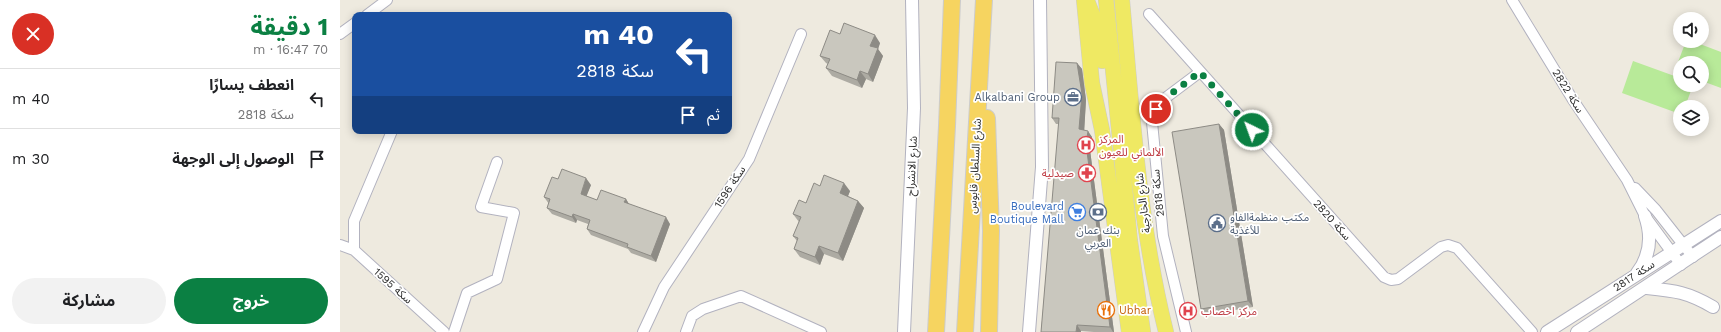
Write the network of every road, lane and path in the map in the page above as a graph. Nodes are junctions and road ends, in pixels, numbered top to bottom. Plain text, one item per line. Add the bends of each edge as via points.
1 (387, 0) edge
2 (912, 0) edge
3 (952, 0) edge
4 (1040, 0) edge
5 (1084, 0) edge
6 (1087, 0) edge
7 (1106, 0) edge
8 (1122, 0) edge
9 (1512, 0) edge
10 (984, 4) edge
11 (371, 12) edge
12 (1149, 14) dead end
13 (352, 25) edge
14 (340, 34) edge
15 (801, 34) dead end
16 (1200, 72) junction
17 (1114, 97) junction
18 (391, 134) edge
19 (497, 162) dead end
20 (1627, 180) junction
21 (1645, 216) junction
22 (1721, 221) edge
23 (1721, 237) edge
24 (1684, 244) junction
25 (340, 245) edge
26 (354, 250) junction
27 (1672, 252) junction
28 (1693, 256) junction
29 (1681, 264) junction
30 (1635, 276) junction
31 (1646, 288) junction
32 (1713, 307) dead end
33 (444, 332) edge
34 (454, 332) edge
35 (643, 332) edge
36 (686, 332) edge
37 (821, 332) edge
38 (904, 332) edge
39 (936, 332) edge
40 (965, 332) edge
41 (989, 332) edge
42 (1029, 332) edge
43 (1129, 332) edge
44 (1144, 332) edge
45 (1166, 332) edge
46 (1186, 332) edge
47 (1532, 332) edge
48 (1548, 332) edge
49 (1577, 332) edge

1 - 11 street
2 - 38 street, شارع الانشراح via 914,108
3 - 39 highway via 948,126
4 - 42 street via 1042,167
5 - 43 main road via 1092,83 1100,118
6 - 17 main road via 1096,24 1106,82
7 - 17 main road, شارع الخارجية
8 - 45 main road, شارع الخارجية via 1130,98 1147,237
9 - 20 street, سكة 2822 via 1573,100
10 - 40 highway, شارع السلطان قابوس
10 - 41 highway via 991,231
12 - 16 street, سكة 2820
13 - 14 street
15 - 35 street, سكة 1596 via 749,159 664,287
16 - 46 street, سكة 2818 via 1160,102 1152,122 1163,236
16 - 47 street, سكة 2820 via 1384,277 1398,280 1441,247 1448,245 1457,248
17 - 44 main road, شارع الخارجية via 1130,240
18 - 26 street via 354,221
19 - 34 street via 481,207 514,213 496,279 467,293
20 - 21 street, سكة 2822
20 - 24 street, سكة 2822
21 - 27 street, سكة 2822
21 - 30 street via 1649,231 1648,247 1644,262
22 - 24 street, سكة 2817
23 - 28 street, سكة 2817
24 - 27 street, سكة 2817
24 - 28 street, سكة 2822
25 - 26 street, سكة 1595
26 - 33 street, سكة 1595
27 - 29 street, سكة 2822
27 - 30 street, سكة 2817
28 - 29 street, سكة 2817
29 - 31 street, سكة 2817
30 - 48 street, سكة 2817
31 - 32 street via 1692,295
31 - 49 street, سكة 2817
36 - 37 street via 692,316 703,309 741,296

